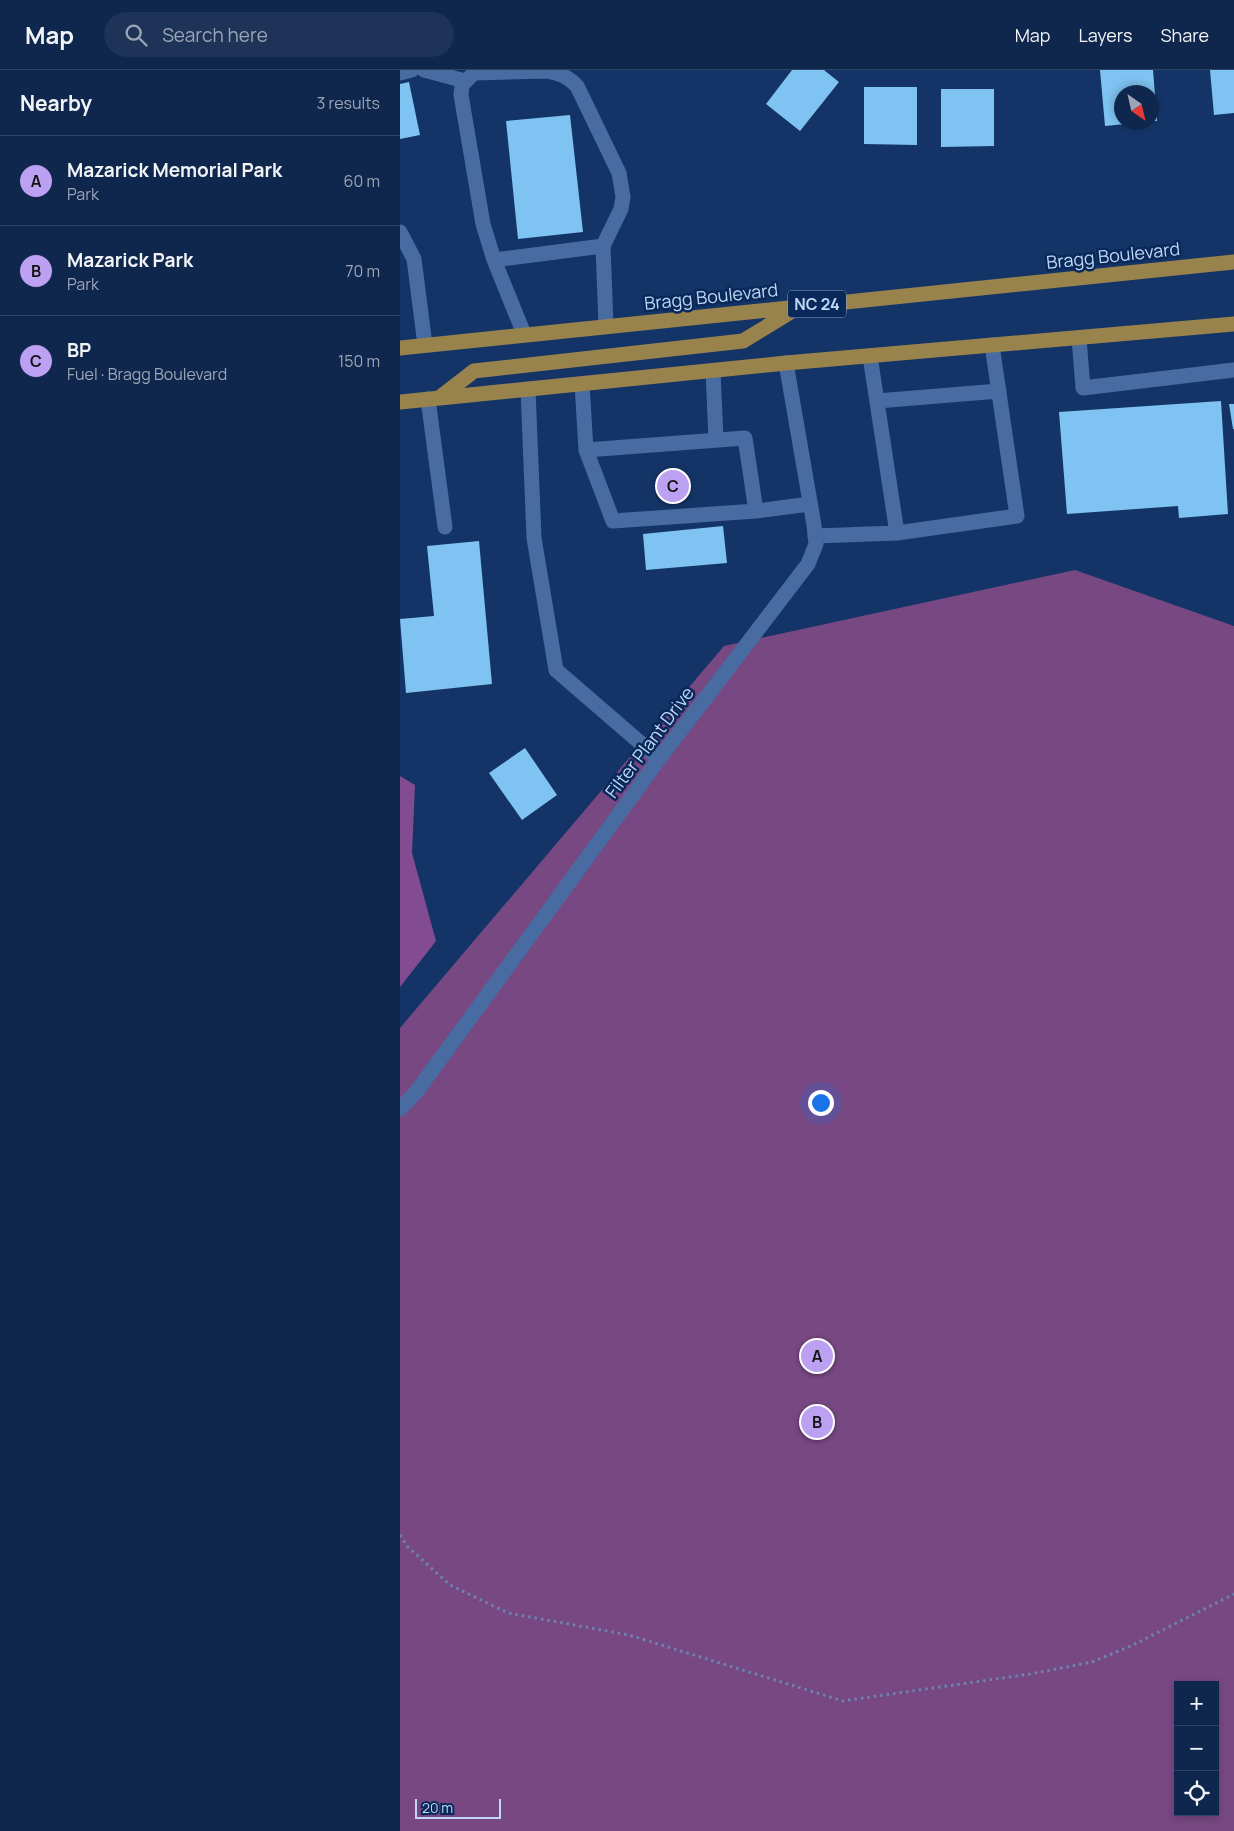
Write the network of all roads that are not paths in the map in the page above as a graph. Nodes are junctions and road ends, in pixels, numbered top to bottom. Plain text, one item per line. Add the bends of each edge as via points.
1 (412, 70) edge
2 (424, 70) edge
3 (400, 73) edge
4 (465, 82) junction
5 (400, 232) edge
6 (603, 246) junction
7 (494, 260) junction
8 (1234, 262) edge
9 (801, 306) junction
10 (1234, 324) edge
11 (606, 326) junction
12 (524, 334) junction
13 (1079, 338) junction
14 (425, 345) junction
15 (992, 345) junction
16 (400, 348) edge
17 (870, 356) junction
18 (786, 363) junction
19 (1234, 370) edge
20 (713, 371) junction
21 (582, 384) junction
22 (528, 389) junction
23 (999, 391) junction
24 (434, 398) junction
25 (877, 401) junction
26 (400, 402) edge
27 (716, 440) junction
28 (586, 450) junction
29 (810, 504) junction
30 (756, 511) junction
31 (446, 527) dead end
32 (897, 533) junction
33 (815, 536) junction
34 (659, 758) junction
35 (400, 1109) edge

1 - 3 street
2 - 4 street
4 - 6 street via 474,73 546,71 570,78 577,86 622,185 621,209
4 - 7 street via 461,95 484,224
5 - 14 street via 414,259
6 - 7 street
6 - 11 street
7 - 12 street
8 - 9 main road, Bragg Boulevard / NC 24
9 - 11 main road, Bragg Boulevard / NC 24
9 - 24 main road via 743,341 474,370
10 - 13 main road
11 - 12 main road, Bragg Boulevard / NC 24
12 - 14 main road, Bragg Boulevard / NC 24
13 - 15 main road
13 - 19 street via 1083,388
14 - 16 main road, Bragg Boulevard / NC 24
15 - 17 main road
15 - 23 street
17 - 18 main road
17 - 25 street
18 - 20 main road
18 - 29 street, Filter Plant Drive
20 - 21 main road
20 - 27 street
21 - 22 main road
21 - 28 street
22 - 24 main road
22 - 34 street via 534,538 556,670
23 - 25 street
23 - 32 street via 1017,516
24 - 26 main road
24 - 31 street
25 - 32 street
27 - 28 street
27 - 30 street via 745,438
28 - 30 street via 614,521
29 - 30 street
29 - 33 street, Filter Plant Drive
32 - 33 street
33 - 34 street, Filter Plant Drive via 816,544 808,564
34 - 35 street, Filter Plant Drive via 417,1091

